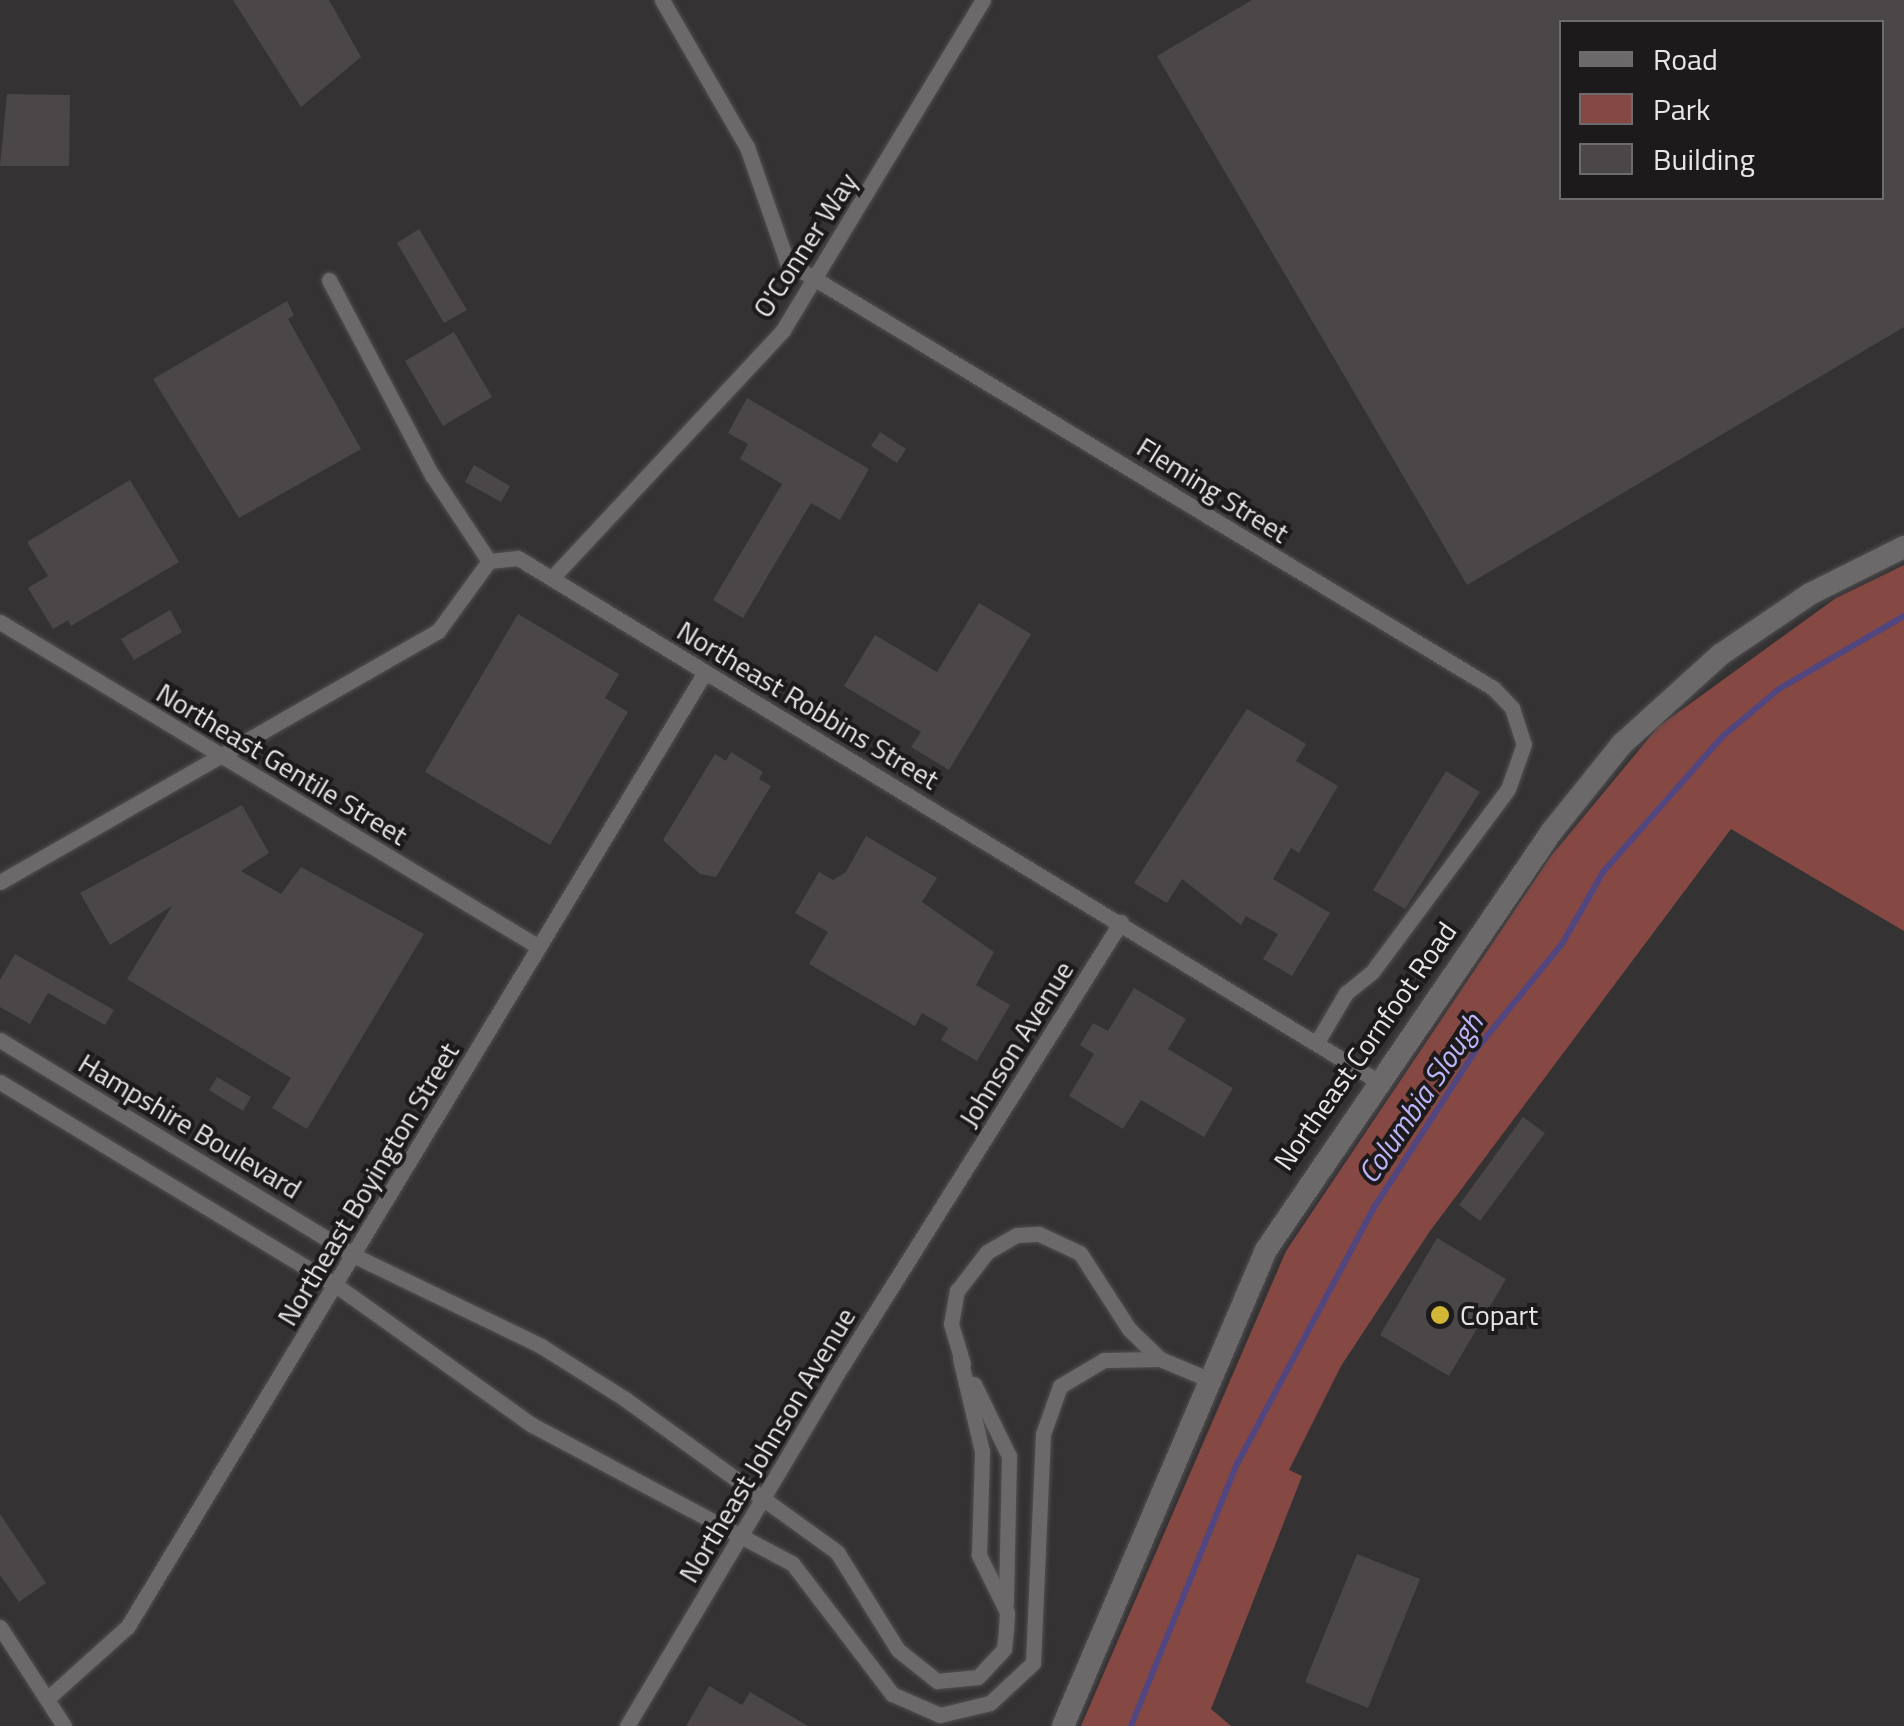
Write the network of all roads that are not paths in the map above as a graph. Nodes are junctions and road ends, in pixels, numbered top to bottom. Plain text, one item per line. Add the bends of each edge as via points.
1 (662, 0) edge
2 (983, 0) edge
3 (329, 280) dead end
4 (816, 281) junction
5 (1904, 547) edge
6 (489, 560) junction
7 (552, 578) junction
8 (0, 622) edge
9 (706, 672) junction
10 (217, 756) junction
11 (0, 882) edge
12 (1121, 922) junction
13 (540, 946) junction
14 (0, 1040) edge
15 (1317, 1042) junction
16 (1376, 1080) junction
17 (0, 1082) edge
18 (953, 1191) joint
19 (355, 1256) junction
20 (337, 1286) junction
21 (960, 1359) junction
22 (1160, 1360) junction
23 (1208, 1379) junction
24 (762, 1502) junction
25 (744, 1532) junction
26 (1007, 1612) junction
27 (0, 1627) edge
28 (47, 1699) junction
29 (64, 1726) edge
30 (627, 1726) edge
31 (1063, 1726) edge

1 - 4 street, Fleming Street via 747,147 779,250
2 - 4 street, O'Conner Way
3 - 6 street via 452,509
4 - 7 street, O'Conner Way via 783,330
4 - 15 street, Fleming Street via 1493,688 1512,708 1524,744 1508,789 1372,972 1346,993
5 - 16 street, Northeast Cornfoot Road via 1748,635 1622,744
6 - 7 street, Northeast Robbins Street via 503,554
6 - 10 street via 438,631
7 - 9 street, Northeast Robbins Street
8 - 10 street, Northeast Gentile Street
9 - 12 street, Northeast Robbins Street
9 - 13 street, Northeast Boyington Street
10 - 11 street
10 - 13 street, Northeast Gentile Street
12 - 15 street, Northeast Robbins Street
12 - 18 street, Johnson Avenue
13 - 19 street, Northeast Boyington Street
14 - 19 street, Hampshire Boulevard
15 - 16 street, Northeast Robbins Street
16 - 23 street, Northeast Cornfoot Road via 1288,1212
17 - 20 street
18 - 24 street, Northeast Johnson Avenue
19 - 20 street, Northeast Boyington Street
19 - 24 street, Hampshire Boulevard via 569,1362
20 - 25 street via 532,1425
20 - 28 street, Northeast Boyington Street via 128,1626
21 - 22 street via 951,1324 972,1268 1017,1235 1038,1234 1080,1253 1129,1329
21 - 26 street via 982,1451 979,1555
21 - 26 street, Hampshire Boulevard via 1009,1456
22 - 23 street
22 - 25 street via 1104,1360 1078,1369 1047,1408 1033,1663 1016,1687 966,1714 916,1708 892,1694 819,1590
23 - 31 street, Northeast Cornfoot Road
24 - 25 street, Northeast Johnson Avenue
24 - 26 street, Hampshire Boulevard via 837,1552 898,1650 937,1681 978,1677 994,1664
25 - 30 street, Northeast Johnson Avenue
27 - 28 street
28 - 29 street

